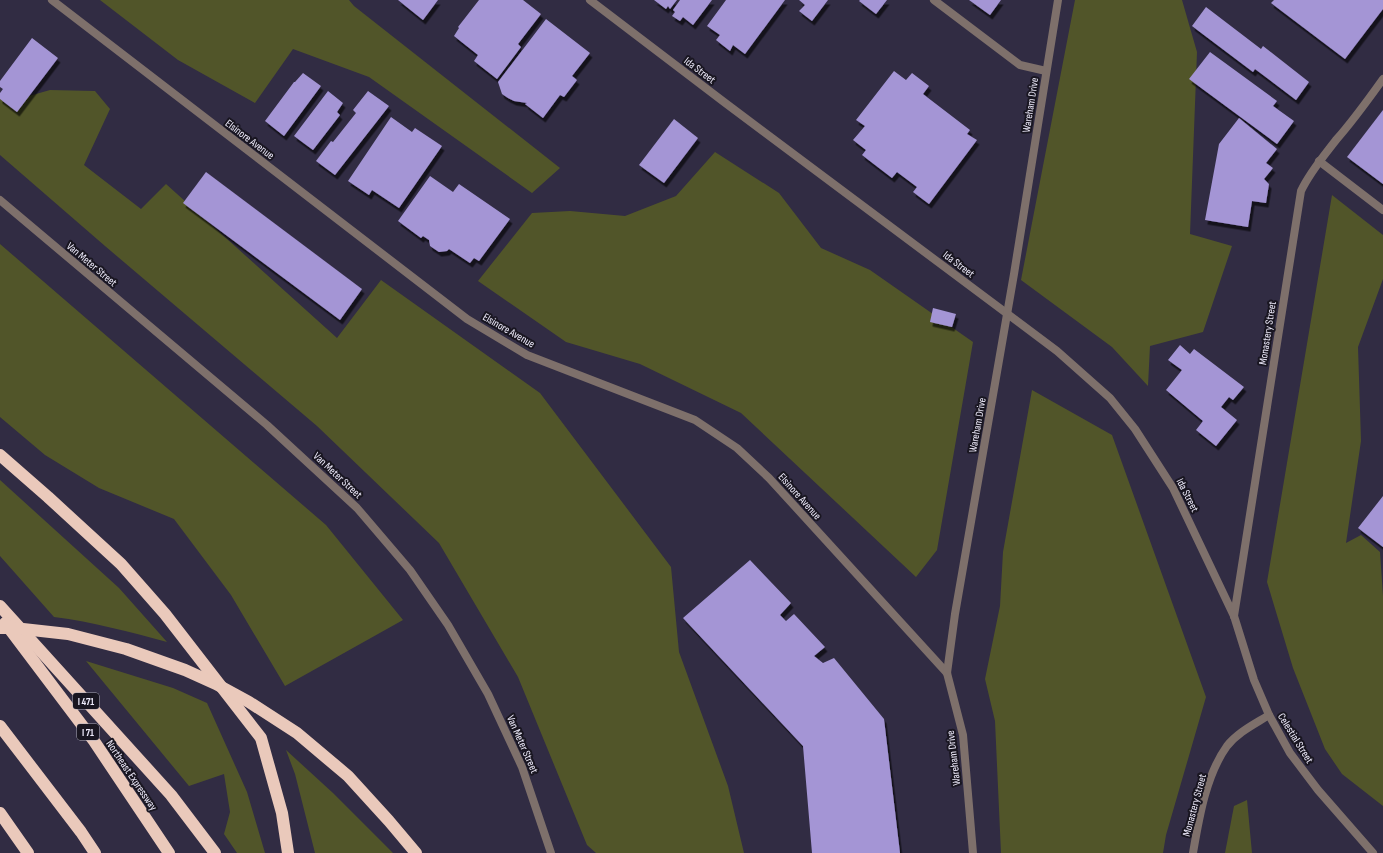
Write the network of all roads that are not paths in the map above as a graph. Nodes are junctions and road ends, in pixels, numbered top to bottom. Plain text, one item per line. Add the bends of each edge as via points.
1 (52, 0) edge
2 (590, 0) edge
3 (934, 0) edge
4 (1058, 0) edge
5 (1046, 71) junction
6 (1383, 79) edge
7 (1319, 161) junction
8 (0, 200) edge
9 (1383, 210) edge
10 (0, 455) edge
11 (0, 606) edge
12 (0, 616) edge
13 (1234, 616) junction
14 (0, 628) edge
15 (947, 673) junction
16 (1269, 715) junction
17 (0, 726) edge
18 (0, 813) edge
19 (28, 853) edge
20 (94, 853) edge
21 (170, 853) edge
22 (215, 853) edge
23 (288, 853) edge
24 (416, 853) edge
25 (551, 853) edge
26 (973, 853) edge
27 (1193, 853) edge
28 (1373, 853) edge

1 - 15 street, Elsinore Avenue via 467,319 527,355 695,420 737,448 769,478
2 - 13 street, Ida Street via 1057,351 1110,398 1135,430 1173,488
3 - 5 street via 1020,65
4 - 5 street, Wareham Drive
5 - 15 street, Wareham Drive
6 - 7 street, Monastery Street
7 - 9 street
7 - 13 street, Monastery Street via 1306,181 1299,200
8 - 25 street, Van Meter Street via 267,425 357,508 405,564 448,625 488,694 522,767
10 - 23 highway via 121,564 165,614 261,738 282,813
11 - 22 highway, I 471 via 171,795
12 - 21 highway, Northeast Expressway / I 71 via 94,741
13 - 16 street, Celestial Street via 1254,680
14 - 24 highway via 68,634 119,647 185,670 216,684 297,733 348,776
15 - 26 street, Wareham Drive via 963,735
16 - 27 street, Monastery Street via 1236,737 1222,755 1207,791
16 - 28 street, Celestial Street via 1306,774
17 - 20 highway via 81,832
18 - 19 highway

